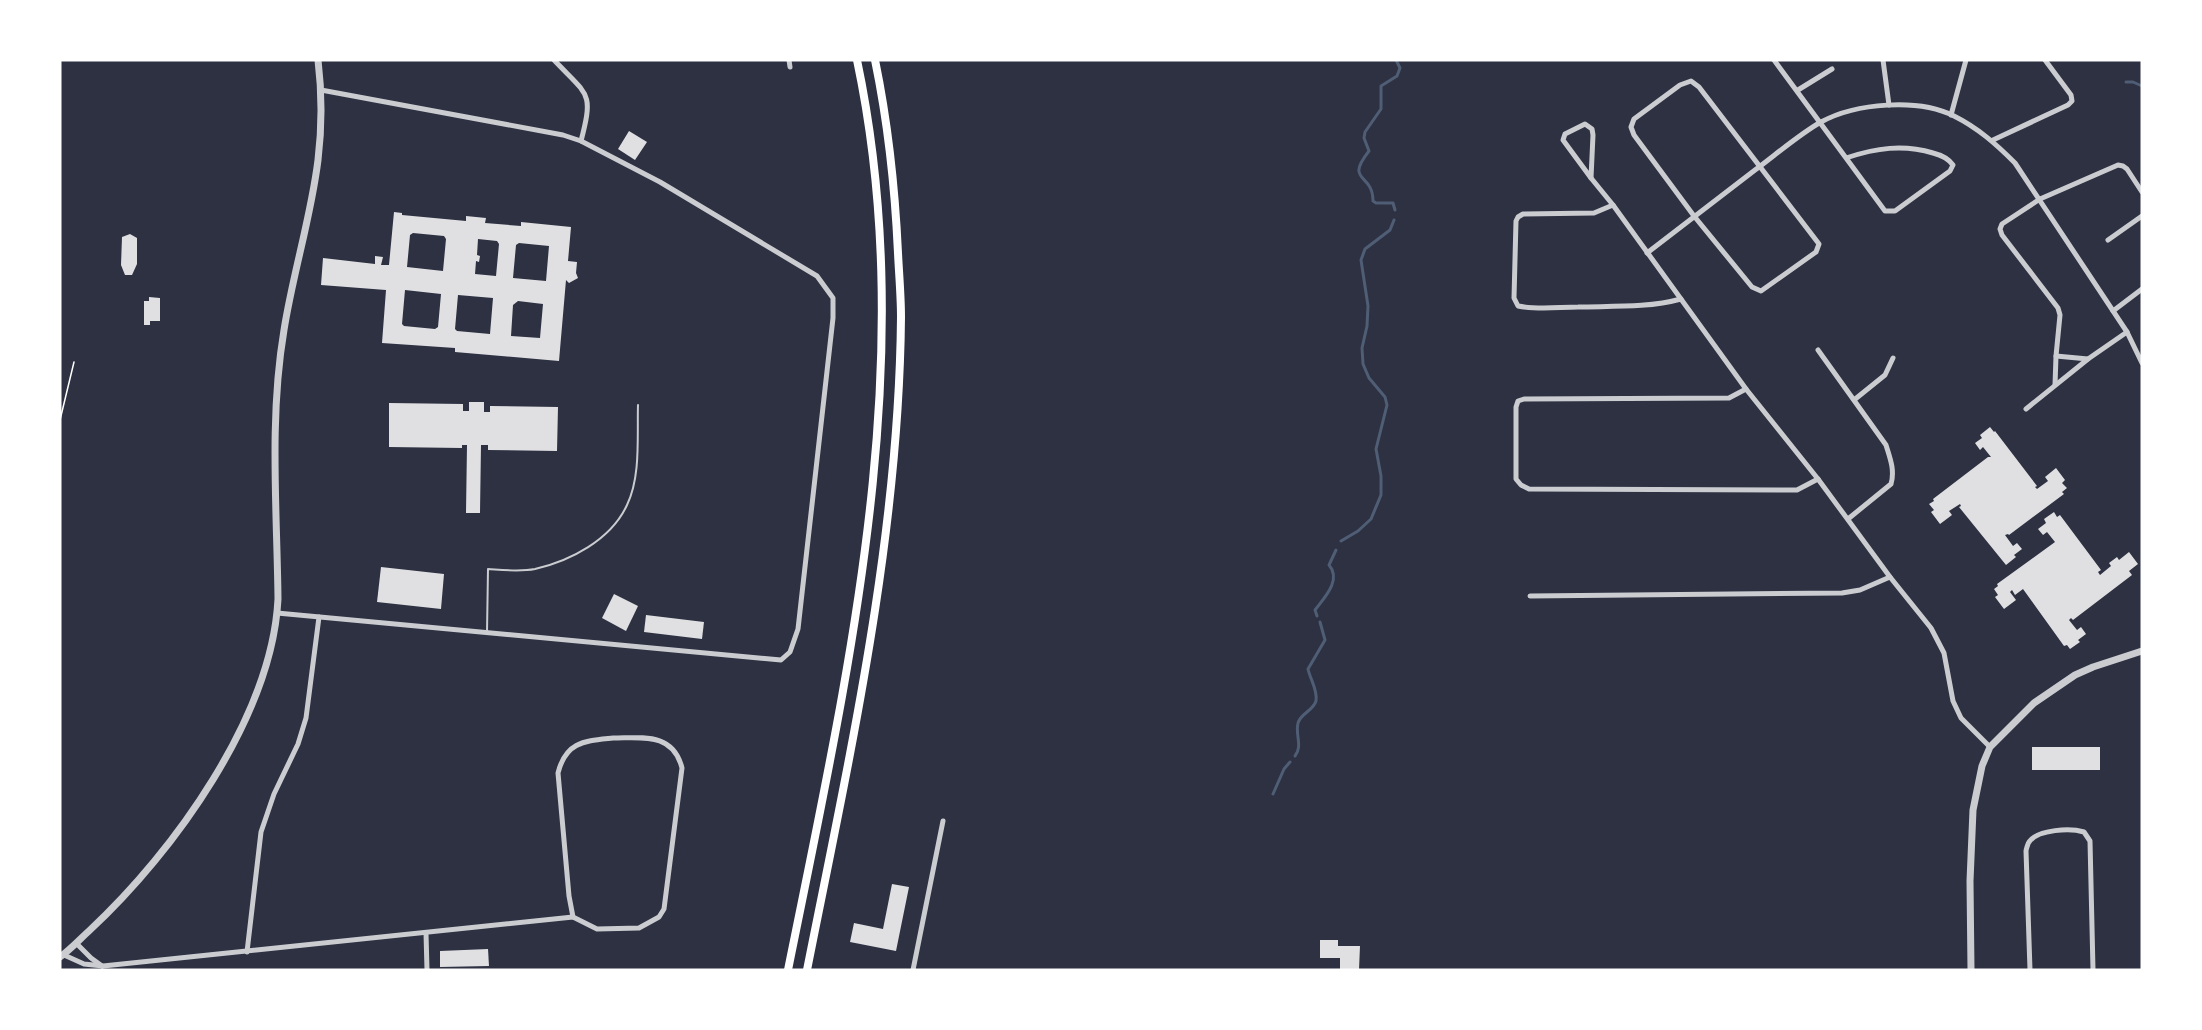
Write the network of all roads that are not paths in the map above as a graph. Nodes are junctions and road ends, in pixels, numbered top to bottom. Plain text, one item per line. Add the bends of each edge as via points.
1 (318, 60) edge
2 (554, 60) edge
3 (857, 60) edge
4 (875, 60) edge
5 (1774, 60) edge
6 (1883, 60) edge
7 (1966, 60) edge
8 (2045, 60) edge
9 (1832, 69) dead end
10 (321, 90) junction
11 (1798, 90) junction
12 (1889, 105) junction
13 (1952, 115) junction
14 (1821, 122) junction
15 (1993, 140) junction
16 (581, 141) junction
17 (1846, 158) junction
18 (1760, 167) junction
19 (1591, 178) junction
20 (2142, 192) edge
21 (2040, 199) junction
22 (1613, 205) junction
23 (1695, 216) junction
24 (2142, 216) edge
25 (2108, 240) dead end
26 (1647, 253) junction
27 (2142, 289) edge
28 (1681, 299) junction
29 (2113, 311) junction
30 (2127, 332) junction
31 (1818, 350) dead end
32 (2056, 356) junction
33 (1893, 358) dead end
34 (2088, 359) junction
35 (2142, 363) edge
36 (2055, 385) junction
37 (1746, 389) junction
38 (1854, 400) junction
39 (638, 405) dead end
40 (2026, 409) dead end
41 (1818, 480) junction
42 (1848, 519) junction
43 (1890, 576) junction
44 (1530, 596) dead end
45 (277, 614) junction
46 (320, 617) junction
47 (487, 632) junction
48 (2142, 651) edge
49 (1990, 747) junction
50 (943, 821) dead end
51 (573, 917) junction
52 (426, 933) junction
53 (76, 943) junction
54 (247, 952) junction
55 (62, 956) edge
56 (103, 966) junction
57 (427, 970) edge
58 (788, 970) edge
59 (807, 970) edge
60 (913, 970) edge
61 (1971, 970) edge
62 (2030, 970) edge
63 (2093, 970) edge

1 - 10 street
2 - 16 street via 586,93 589,102
3 - 58 main road via 876,189 881,267 876,457 847,667
4 - 59 main road via 895,189 901,315 895,458 866,668
5 - 11 street
6 - 12 street
7 - 13 street
8 - 15 street via 2072,101
9 - 11 street
10 - 16 street
10 - 45 street via 318,162 284,330 276,399
11 - 14 street
12 - 13 street via 1909,105
12 - 14 street
13 - 15 street
14 - 17 street
14 - 18 street
15 - 21 street
16 - 47 street via 660,182 817,276 832,298 823,419 798,629 790,652 781,660
17 - 17 street via 1885,211 1891,212 1953,165 1940,155 1909,147 1886,147
18 - 23 street
18 - 23 street via 1819,244 1816,252 1761,291 1752,287
18 - 23 street via 1692,81 1680,85 1634,119 1634,135
19 - 19 street via 1563,140 1565,134 1585,124 1593,135
19 - 22 street
20 - 21 street via 2127,169 2118,165
21 - 29 street
21 - 32 street via 2000,229 2058,308
22 - 26 street
22 - 28 street via 1594,213 1518,217 1514,298 1518,306 1640,306
23 - 26 street
24 - 25 street
26 - 28 street
27 - 29 street
28 - 37 street
29 - 30 street
30 - 34 street
30 - 35 street
31 - 38 street
32 - 34 street
32 - 36 street
33 - 38 street via 1885,375
34 - 36 street
36 - 40 street
37 - 41 street
37 - 41 street via 1729,398 1518,401 1516,479 1528,489 1762,490 1797,490
38 - 42 street via 1886,445 1893,475 1891,484
39 - 47 lane via 634,476 627,506 603,535 572,556 535,569 488,569
41 - 42 street
42 - 43 street
43 - 44 street via 1860,591 1842,593
43 - 49 street via 1931,628 1944,653 1953,701 1961,718
45 - 46 street
45 - 53 street via 266,667 253,701 215,775 136,883
46 - 47 street
46 - 54 street via 306,717 261,832
48 - 49 street via 2075,675 2034,704
49 - 61 street via 1973,810
50 - 60 street
51 - 51 street via 597,929 639,928 659,917 664,909 682,768 677,753 657,739 586,741 575,745 562,760 558,787
51 - 52 street
52 - 54 street
52 - 57 street
53 - 55 street
53 - 56 street
54 - 56 street
55 - 56 street
62 - 63 street via 2028,842 2036,836 2072,829 2084,832 2090,841

